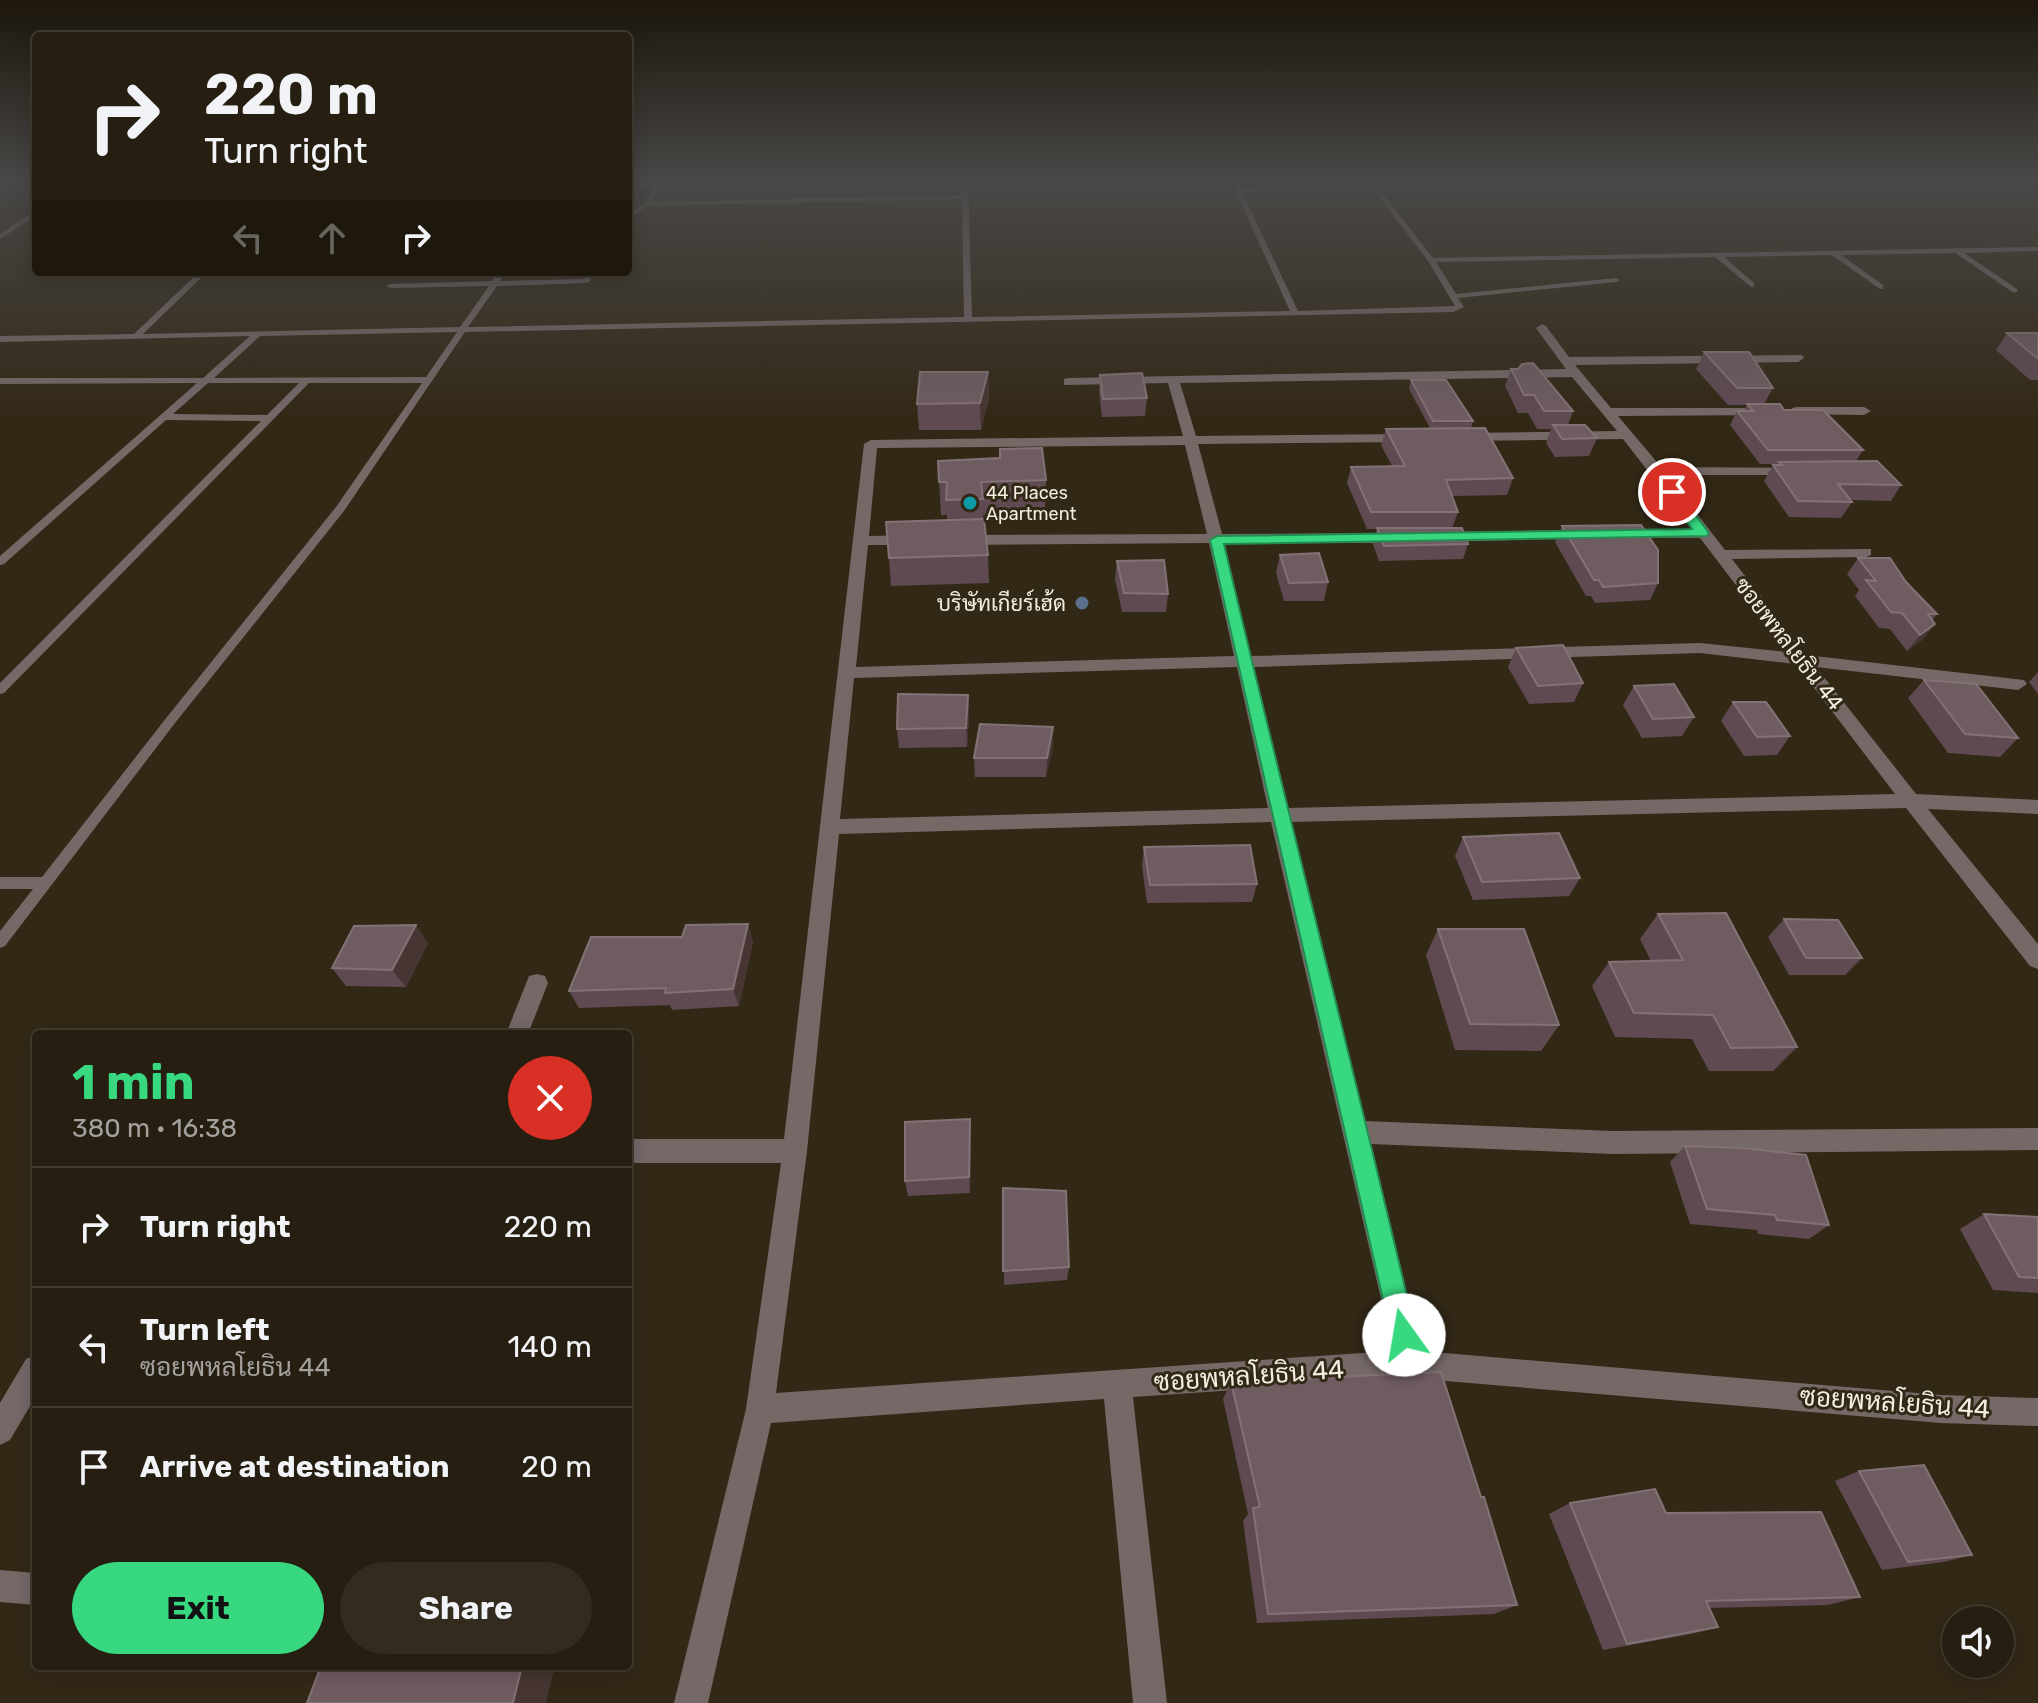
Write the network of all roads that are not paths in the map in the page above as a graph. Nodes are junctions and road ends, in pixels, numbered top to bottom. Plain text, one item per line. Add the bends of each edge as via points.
1 (967, 260) edge
2 (1271, 260) edge
3 (1431, 260) edge
4 (1723, 260) edge
5 (1844, 260) edge
6 (1971, 260) edge
7 (199, 276) edge
8 (499, 276) edge
9 (588, 276) edge
10 (1616, 280) dead end
11 (494, 284) junction
12 (1751, 285) dead end
13 (390, 286) dead end
14 (1880, 287) dead end
15 (2014, 291) dead end
16 (1456, 296) junction
17 (1295, 313) junction
18 (968, 320) junction
19 (1542, 328) dead end
20 (464, 329) junction
21 (258, 334) junction
22 (135, 337) junction
23 (0, 339) edge
24 (1798, 358) dead end
25 (1570, 367) junction
26 (1173, 379) junction
27 (207, 380) junction
28 (307, 380) junction
29 (429, 380) junction
30 (0, 381) edge
31 (1068, 382) dead end
32 (1864, 411) dead end
33 (1609, 412) junction
34 (166, 417) junction
35 (268, 418) junction
36 (1624, 435) junction
37 (1454, 437) edge
38 (1423, 438) edge
39 (1192, 441) junction
40 (1807, 470) edge
41 (1656, 471) junction
42 (1702, 533) junction
43 (1217, 540) junction
44 (861, 541) junction
45 (1866, 552) dead end
46 (1720, 555) junction
47 (0, 562) edge
48 (1801, 658) junction
49 (1243, 660) junction
50 (848, 673) junction
51 (2018, 684) dead end
52 (0, 690) edge
53 (1908, 801) junction
54 (2038, 807) edge
55 (1279, 815) junction
56 (829, 827) junction
57 (0, 883) edge
58 (45, 883) junction
59 (0, 942) edge
60 (2038, 960) edge
61 (537, 983) dead end
62 (519, 1030) edge
63 (1358, 1132) junction
64 (2038, 1139) edge
65 (632, 1151) edge
66 (795, 1151) junction
67 (1410, 1364) junction
68 (32, 1376) edge
69 (1117, 1385) junction
70 (760, 1409) junction
71 (2038, 1412) edge
72 (0, 1430) edge
73 (0, 1586) edge
74 (32, 1589) edge
75 (691, 1703) edge
76 (1150, 1703) edge

1 - 18 lane
2 - 17 lane
3 - 16 lane
4 - 12 lane
5 - 14 lane
6 - 15 lane
7 - 22 lane
8 - 11 lane
9 - 11 lane via 586,281
10 - 16 lane
11 - 13 lane
11 - 20 lane
16 - 17 lane via 1461,305 1453,310
17 - 18 lane
18 - 20 lane
19 - 25 street, ซอยพหลโยธิน 44
20 - 21 lane
20 - 29 lane
21 - 22 lane
21 - 27 lane
22 - 23 lane
24 - 25 street
25 - 26 street
25 - 33 street, ซอยพหลโยธิน 44
26 - 31 street
26 - 39 street
27 - 28 lane
27 - 30 lane
27 - 34 lane
28 - 29 lane
28 - 35 lane
29 - 58 lane via 340,509
32 - 33 street
33 - 36 street, ซอยพหลโยธิน 44
34 - 35 lane
34 - 47 lane
35 - 52 lane
36 - 37 street
36 - 41 street, ซอยพหลโยธิน 44
38 - 39 street
39 - 43 street
39 - 44 street via 871,444
40 - 41 street
41 - 42 street, ซอยพหลโยธิน 44
42 - 43 street
42 - 46 street, ซอยพหลโยธิน 44
43 - 44 street
43 - 49 street
44 - 50 street
45 - 46 street
46 - 48 street, ซอยพหลโยธิน 44
48 - 49 street via 1700,648
48 - 51 street
48 - 53 street, ซอยพหลโยธิน 44
49 - 50 street
49 - 55 street
50 - 56 street
53 - 54 street
53 - 55 street
53 - 60 street, ซอยพหลโยธิน 44
55 - 56 street
55 - 63 street
56 - 66 street
57 - 58 lane
58 - 59 lane
61 - 62 street
63 - 64 street via 1488,1142
63 - 67 street
65 - 66 street
66 - 70 street
67 - 69 street, ซอยพหลโยธิน 44
67 - 71 street, ซอยพหลโยธิน 44 via 1941,1409
68 - 72 street
69 - 70 street, ซอยพหลโยธิน 44
69 - 76 street
70 - 75 street
73 - 74 street

